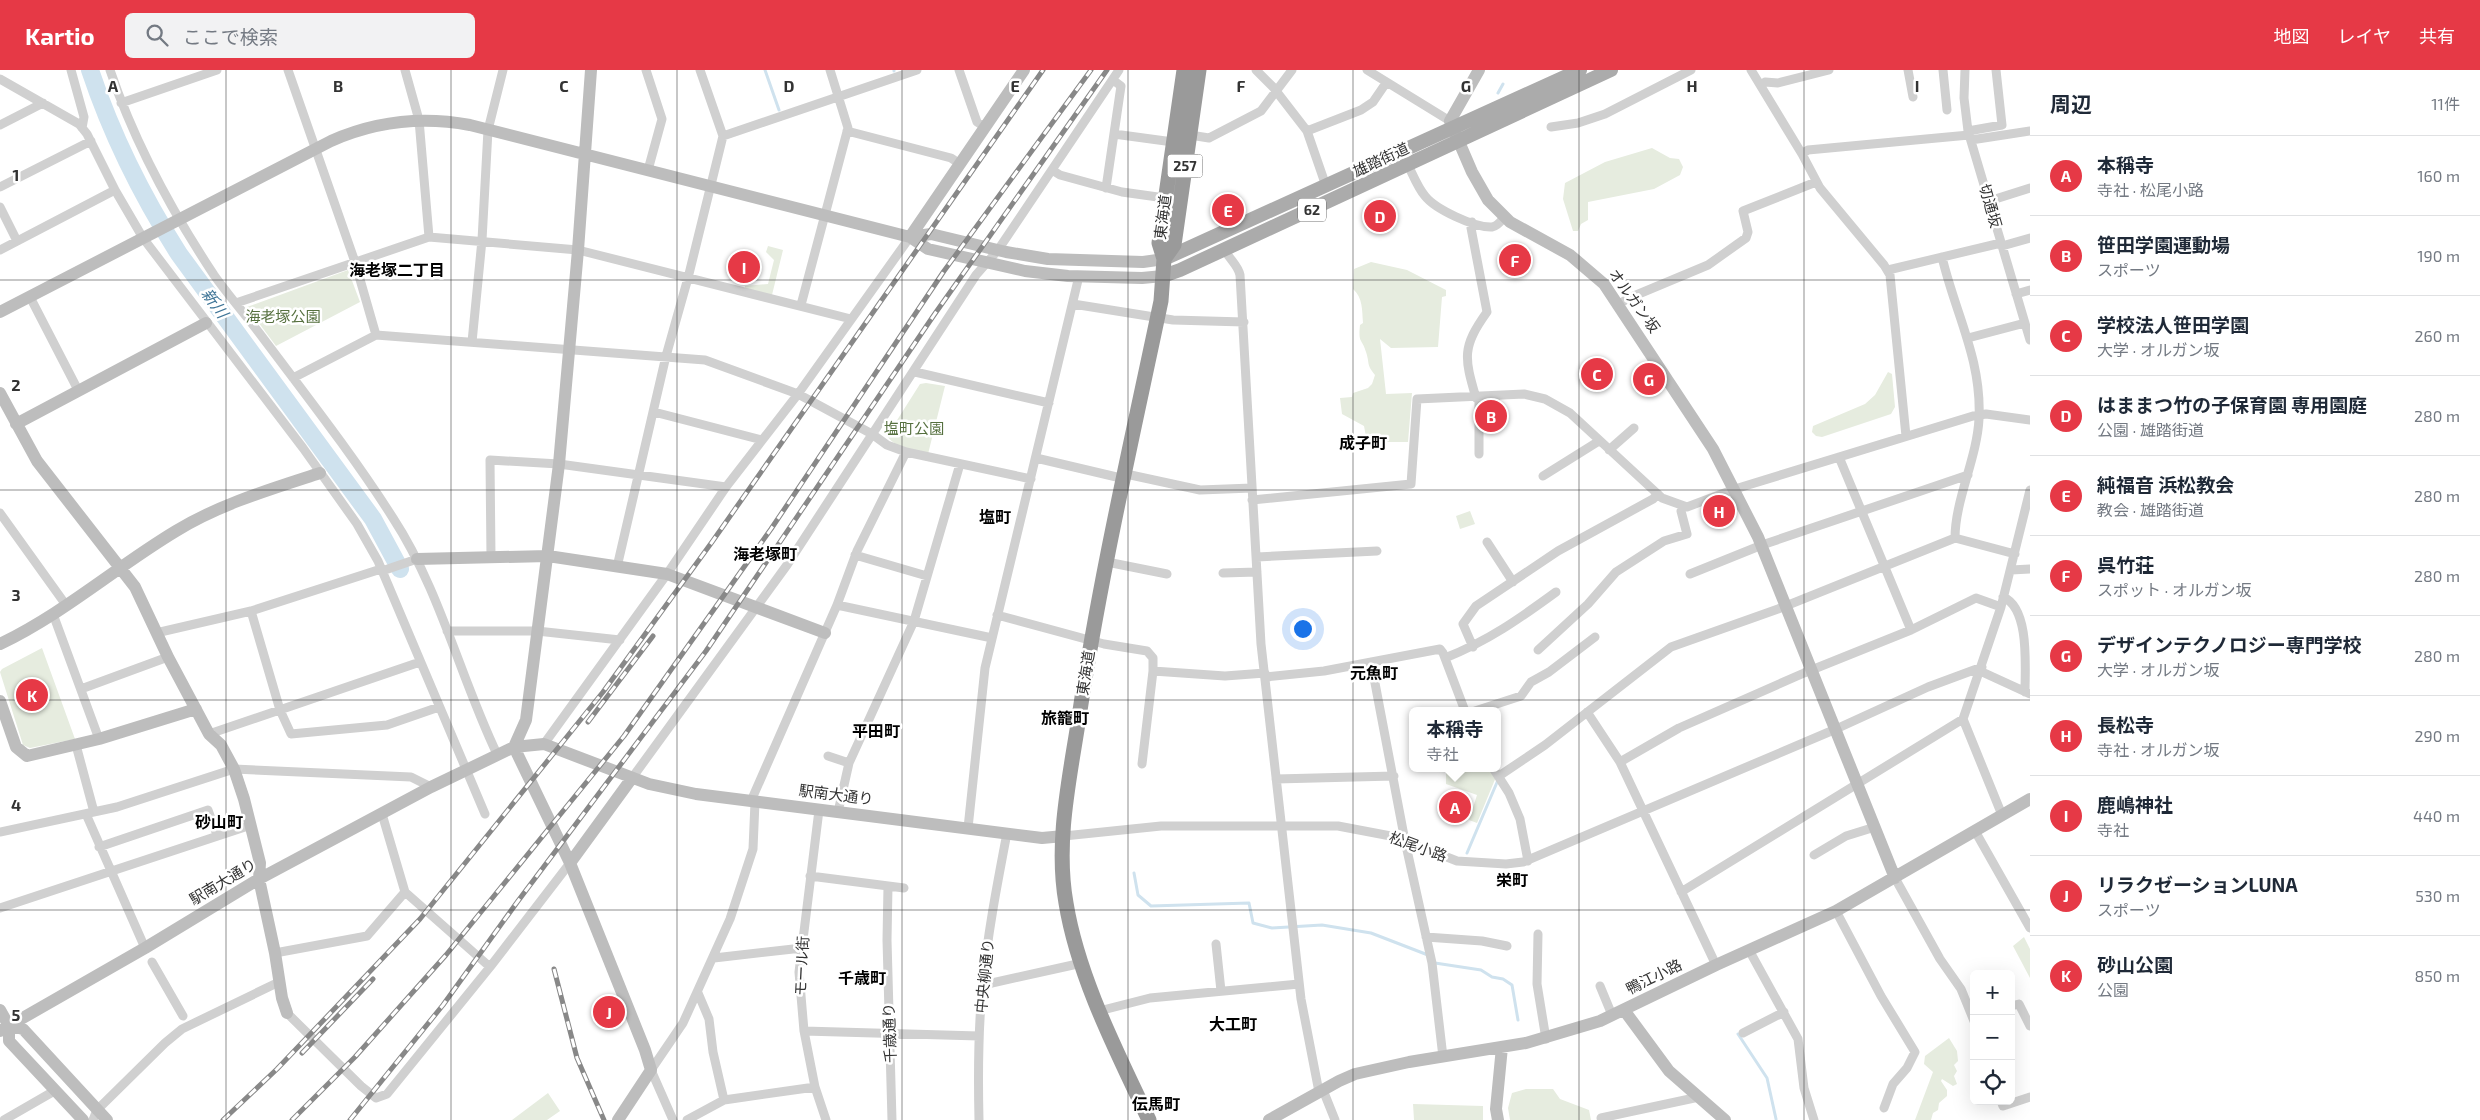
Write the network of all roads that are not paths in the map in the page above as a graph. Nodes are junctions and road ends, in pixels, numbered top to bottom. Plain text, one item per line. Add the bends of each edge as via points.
1 (71, 70) edge
2 (110, 70) edge
3 (217, 70) edge
4 (288, 70) edge
5 (405, 70) edge
6 (503, 70) edge
7 (591, 70) edge
8 (646, 70) edge
9 (700, 70) edge
10 (830, 70) edge
11 (917, 70) edge
12 (959, 70) edge
13 (1024, 70) edge
14 (1119, 70) edge
15 (1184, 70) edge
16 (1199, 70) edge
17 (1256, 70) edge
18 (1292, 70) edge
19 (1367, 70) edge
20 (1478, 70) edge
21 (1580, 70) edge
22 (1611, 70) edge
23 (1691, 70) edge
24 (1751, 70) edge
25 (1829, 70) edge
26 (1908, 70) edge
27 (1943, 70) edge
28 (1965, 70) edge
29 (1996, 70) edge
30 (0, 79) edge
31 (1113, 80) junction
32 (1386, 82) junction
33 (1761, 85) junction
34 (1277, 92) junction
35 (839, 97) junction
36 (1913, 97) dead end
37 (44, 103) junction
38 (122, 103) junction
39 (1948, 110) dead end
40 (419, 120) junction
41 (1452, 124) junction
42 (0, 125) edge
43 (985, 127) junction
44 (1551, 127) dead end
45 (82, 128) junction
46 (488, 130) junction
47 (847, 131) junction
48 (1307, 131) junction
49 (2030, 131) edge
50 (1114, 134) junction
51 (1190, 135) junction
52 (1969, 135) junction
53 (723, 136) junction
54 (91, 141) junction
55 (1460, 141) junction
56 (1173, 142) junction
57 (315, 149) junction
58 (583, 154) junction
59 (1802, 154) junction
60 (960, 164) junction
61 (1408, 165) junction
62 (648, 170) junction
63 (1052, 170) junction
64 (1816, 182) junction
65 (711, 186) junction
66 (1326, 186) junction
67 (0, 187) edge
68 (1106, 188) junction
69 (2030, 188) edge
70 (115, 190) junction
71 (1165, 198) junction
72 (1989, 201) junction
73 (0, 207) edge
74 (826, 215) junction
75 (1504, 218) junction
76 (177, 221) junction
77 (1472, 222) junction
78 (147, 236) junction
79 (429, 237) junction
80 (910, 237) junction
81 (2030, 238) edge
82 (482, 240) junction
83 (17, 241) junction
84 (2002, 244) junction
85 (0, 250) edge
86 (578, 250) junction
87 (998, 250) junction
88 (1224, 250) junction
89 (1942, 257) junction
90 (1164, 260) junction
91 (355, 262) junction
92 (986, 264) junction
93 (1888, 270) junction
94 (1079, 276) junction
95 (1163, 276) junction
96 (688, 278) junction
97 (2030, 290) edge
98 (2016, 294) junction
99 (30, 297) junction
100 (236, 303) junction
101 (1073, 304) junction
102 (1619, 304) junction
103 (801, 305) junction
104 (0, 312) edge
105 (1158, 317) junction
106 (851, 319) junction
107 (1244, 322) junction
108 (206, 323) junction
109 (2025, 324) junction
110 (376, 335) junction
111 (1968, 338) junction
112 (2030, 340) edge
113 (472, 342) junction
114 (568, 350) junction
115 (666, 356) junction
116 (915, 372) junction
117 (293, 378) junction
118 (78, 390) junction
119 (798, 394) junction
120 (1, 395) edge
121 (1477, 398) junction
122 (1049, 403) junction
123 (654, 412) junction
124 (1979, 415) junction
125 (2030, 420) edge
126 (16, 424) junction
127 (1634, 428) dead end
128 (872, 434) junction
129 (1906, 436) junction
130 (762, 440) junction
131 (1599, 441) junction
132 (1610, 450) junction
133 (906, 452) junction
134 (1479, 454) dead end
135 (1839, 457) junction
136 (1036, 458) junction
137 (559, 464) junction
138 (960, 464) junction
139 (320, 473) junction
140 (638, 474) junction
141 (1543, 476) dead end
142 (1968, 476) junction
143 (1126, 477) junction
144 (1031, 479) junction
145 (726, 488) junction
146 (1252, 488) junction
147 (1735, 488) junction
148 (2030, 490) edge
149 (1658, 494) junction
150 (1252, 500) junction
151 (1684, 506) junction
152 (2028, 507) edge
153 (1861, 511) junction
154 (0, 513) edge
155 (1955, 538) junction
156 (1487, 542) dead end
157 (1762, 545) junction
158 (1377, 551) dead end
159 (2015, 554) junction
160 (855, 555) junction
161 (548, 556) junction
162 (490, 557) junction
163 (1256, 558) junction
164 (414, 560) junction
165 (1107, 562) junction
166 (1884, 566) junction
167 (120, 567) junction
168 (617, 567) junction
169 (2030, 569) edge
170 (384, 570) junction
171 (2011, 570) junction
172 (1258, 572) junction
173 (1223, 573) dead end
174 (667, 574) junction
175 (1167, 574) dead end
176 (1690, 574) dead end
177 (927, 576) junction
178 (1513, 582) junction
179 (1556, 592) dead end
180 (2003, 597) junction
181 (66, 605) junction
182 (837, 605) junction
183 (1786, 605) junction
184 (2000, 606) junction
185 (756, 607) junction
186 (251, 611) junction
187 (53, 614) junction
188 (997, 615) junction
189 (914, 621) junction
190 (1911, 630) junction
191 (446, 631) junction
192 (537, 631) junction
193 (156, 633) junction
194 (825, 633) junction
195 (2027, 633) edge
196 (1595, 637) dead end
197 (992, 638) junction
198 (620, 640) junction
199 (1091, 640) junction
200 (0, 644) edge
201 (1473, 647) junction
202 (1538, 650) dead end
203 (168, 657) junction
204 (1445, 658) junction
205 (420, 662) junction
206 (1371, 662) junction
207 (1981, 669) junction
208 (1812, 670) junction
209 (1153, 671) junction
210 (1266, 675) junction
211 (81, 689) junction
212 (2027, 693) edge
213 (0, 701) edge
214 (439, 707) junction
215 (1463, 707) edge
216 (1487, 707) edge
217 (196, 709) junction
218 (280, 710) junction
219 (1587, 712) junction
220 (1963, 719) junction
221 (1836, 729) junction
222 (209, 734) junction
223 (99, 739) junction
224 (544, 744) junction
225 (76, 745) junction
226 (514, 747) junction
227 (494, 755) junction
228 (828, 756) dead end
229 (1620, 762) junction
230 (849, 763) junction
231 (1142, 764) dead end
232 (234, 769) junction
233 (467, 769) junction
234 (1501, 769) edge
235 (1496, 772) edge
236 (1394, 776) junction
237 (632, 778) junction
238 (1276, 779) junction
239 (1858, 784) junction
240 (431, 787) junction
241 (2030, 799) edge
242 (753, 802) junction
243 (819, 810) junction
244 (1645, 811) junction
245 (838, 812) junction
246 (90, 813) junction
247 (382, 814) junction
248 (485, 814) dead end
249 (2002, 815) junction
250 (251, 825) junction
251 (1280, 826) junction
252 (1875, 827) junction
253 (968, 828) junction
254 (1976, 831) junction
255 (0, 832) edge
256 (1007, 833) junction
257 (217, 836) junction
258 (1064, 836) junction
259 (1405, 841) junction
260 (99, 846) junction
261 (1814, 856) dead end
262 (1528, 861) junction
263 (570, 863) junction
264 (109, 870) junction
265 (810, 876) junction
266 (1895, 878) junction
267 (259, 879) junction
268 (888, 886) junction
269 (904, 888) dead end
270 (405, 892) junction
271 (1681, 892) junction
272 (0, 908) edge
273 (1836, 912) junction
274 (2030, 928) edge
275 (1538, 934) dead end
276 (1426, 937) junction
277 (1216, 944) dead end
278 (1507, 946) dead end
279 (145, 948) junction
280 (802, 948) junction
281 (1749, 950) junction
282 (275, 953) junction
283 (714, 958) junction
284 (152, 962) dead end
285 (1082, 964) junction
286 (1716, 965) junction
287 (490, 967) junction
288 (279, 982) junction
289 (1299, 984) junction
290 (983, 985) junction
291 (1600, 986) dead end
292 (1221, 991) junction
293 (698, 993) junction
294 (2015, 1005) edge
295 (0, 1010) edge
296 (1099, 1011) junction
297 (1784, 1012) junction
298 (287, 1013) joint
299 (1618, 1013) junction
300 (1972, 1015) edge
301 (183, 1016) dead end
302 (2030, 1026) edge
303 (4, 1028) edge
304 (804, 1031) junction
305 (889, 1032) junction
306 (1743, 1032) dead end
307 (979, 1036) junction
308 (1546, 1039) junction
309 (1502, 1047) junction
310 (1443, 1057) junction
311 (650, 1070) junction
312 (815, 1087) junction
313 (56, 1090) junction
314 (1319, 1092) junction
315 (1698, 1097) junction
316 (2030, 1097) edge
317 (724, 1100) junction
318 (2015, 1102) edge
319 (1884, 1108) dead end
320 (95, 1115) edge
321 (1601, 1118) dead end
322 (4, 1120) edge
323 (83, 1120) edge
324 (107, 1120) edge
325 (618, 1120) edge
326 (673, 1120) edge
327 (687, 1120) edge
328 (826, 1120) edge
329 (892, 1120) edge
330 (979, 1120) edge
331 (1149, 1120) edge
332 (1269, 1120) edge
333 (1335, 1120) edge
334 (1498, 1120) edge
335 (1725, 1120) edge
336 (1814, 1120) edge

1 - 45 street via 84,117
2 - 38 street
3 - 38 street
4 - 57 street
5 - 40 street
6 - 46 street
7 - 58 street
8 - 62 street via 662,119
9 - 53 street
10 - 35 street
11 - 35 street
12 - 43 street via 977,122
13 - 43 street
14 - 31 street
15 - 56 highway, 東海道 / 257
16 - 51 highway, 東海道 / 257
17 - 34 street
18 - 34 street
19 - 32 street
20 - 41 street
21 - 41 main road, 雄踏街道 / 62
22 - 55 main road, 雄踏街道 / 62
23 - 44 street via 1606,114
24 - 33 street
25 - 33 street
26 - 36 street
27 - 39 street
28 - 52 street, 切通坂 via 1964,98
29 - 52 street via 2002,124
30 - 37 street
31 - 50 street via 1121,86
31 - 63 street
32 - 41 street
32 - 48 street via 1372,102 1361,110
33 - 59 street
34 - 48 street
34 - 51 street via 1261,111 1237,126 1209,138
35 - 47 street via 847,120
35 - 53 street
37 - 42 street
37 - 45 street
38 - 76 street
40 - 46 street via 455,122
40 - 57 street via 360,129
40 - 79 street
41 - 55 street, オルガン坂
41 - 66 main road, 雄踏街道 / 62
43 - 60 street
45 - 54 street
46 - 58 street
46 - 82 street
47 - 60 street via 951,158
47 - 74 street
48 - 66 street
49 - 52 street
50 - 56 street
50 - 68 street
51 - 90 highway, 東海道 / 257 via 1174,245
52 - 59 street via 1808,150
52 - 72 street, 切通坂
53 - 65 street
54 - 67 street
54 - 70 street
55 - 61 main road, 雄踏街道 / 62
55 - 75 street, オルガン坂 via 1479,187
56 - 71 highway, 東海道 / 257
57 - 76 street
57 - 91 street
58 - 62 street
58 - 86 street
59 - 64 street
60 - 80 street
61 - 77 street via 1426,197 1448,212
61 - 88 main road, 雄踏街道 / 62
62 - 65 street
63 - 68 street
63 - 87 street
64 - 93 street
64 - 102 street via 1743,211 1748,232 1746,238 1708,265
65 - 74 street
65 - 96 street
66 - 90 main road, 雄踏街道 / 62
68 - 71 street
69 - 72 street
70 - 78 street
70 - 83 street
71 - 90 highway, 東海道 / 257 via 1159,243
72 - 84 street, 切通坂
73 - 83 street
74 - 80 street
74 - 103 street
75 - 77 street via 1493,227
75 - 102 street, オルガン坂 via 1585,266
76 - 78 street
76 - 100 street
77 - 121 street via 1488,312 1467,346
78 - 99 street
78 - 108 street
79 - 82 street
79 - 91 street
80 - 87 street via 931,234
80 - 92 street via 928,249
80 - 106 street
81 - 84 street
82 - 86 street
82 - 113 street
83 - 85 street
84 - 89 street
84 - 98 street, 切通坂
86 - 96 street
86 - 114 street
87 - 90 street via 1064,260
87 - 92 street
88 - 95 main road, 雄踏街道 / 62
88 - 107 street via 1239,271
89 - 93 street
89 - 111 street
90 - 95 highway, 257
91 - 100 street
91 - 110 street
92 - 94 street via 1036,273
92 - 116 street
93 - 129 street
94 - 95 street
94 - 101 street
95 - 105 highway, 東海道 / 257
96 - 103 street
96 - 115 street
97 - 98 street
98 - 109 street, 切通坂
99 - 104 street
99 - 118 street
100 - 117 street
101 - 105 street
101 - 122 street
102 - 147 street, オルガン坂 via 1700,427
103 - 106 street
105 - 107 street
105 - 143 highway, 東海道 / 257
106 - 119 street
107 - 146 street
108 - 118 street
108 - 139 street
109 - 111 street
109 - 112 street, 切通坂
110 - 113 street
110 - 117 street
111 - 124 street via 1977,370
113 - 114 street
114 - 115 street
114 - 137 street
115 - 119 street via 705,360
115 - 123 street
116 - 122 street
116 - 128 street
117 - 164 street via 393,518
118 - 126 street
119 - 128 street
119 - 130 street
120 - 126 street
121 - 131 street via 1496,394 1538,396 1570,413
121 - 134 street
121 - 150 street via 1417,399 1411,484
122 - 136 street
123 - 130 street
123 - 140 street
124 - 125 street
124 - 129 street
124 - 142 street
126 - 167 street via 57,490
127 - 132 street
128 - 133 street via 887,446
128 - 185 street
129 - 135 street
130 - 145 street
131 - 132 street
131 - 141 street
132 - 149 street
133 - 138 street
133 - 160 street
135 - 147 street
135 - 153 street
136 - 143 street
136 - 144 street
137 - 140 street
137 - 161 street
137 - 162 street via 490,460
138 - 144 street
138 - 177 street
139 - 167 street via 206,515
139 - 170 street via 357,524
140 - 145 street
140 - 168 street
142 - 153 street
142 - 155 street
143 - 146 street via 1200,490
143 - 165 highway, 東海道 / 257
144 - 188 street
145 - 174 street
146 - 150 street
147 - 151 street
147 - 157 street, オルガン坂
148 - 152 street
149 - 151 street
149 - 178 street via 1558,551
150 - 163 street
151 - 202 street via 1682,511 1687,534 1664,541 1616,572 1588,604
152 - 159 street
153 - 157 street
153 - 166 street
154 - 181 street
155 - 159 street
155 - 166 street
156 - 178 street
157 - 176 street
157 - 183 street, オルガン坂
158 - 163 street
159 - 171 street
160 - 177 street
160 - 182 street
161 - 162 street
161 - 168 street
161 - 192 street
162 - 164 street
163 - 172 street
164 - 170 street
164 - 191 street
165 - 175 street
165 - 199 highway, 東海道 / 257
166 - 183 street
166 - 190 street
167 - 181 street
167 - 193 street via 135,587
168 - 174 street
169 - 171 street
170 - 186 street
170 - 205 street
171 - 180 street
172 - 173 street
172 - 210 street via 1261,644
174 - 185 street
174 - 198 street
177 - 189 street
178 - 201 street via 1476,606 1464,619
179 - 201 street via 1501,632
180 - 184 street
180 - 195 street via 2009,599 2018,612
181 - 187 street
182 - 189 street
182 - 194 street
183 - 208 street, オルガン坂
183 - 219 street via 1671,647
184 - 190 street via 1976,598
184 - 207 street
185 - 194 street
185 - 237 street
186 - 193 street
186 - 218 street
187 - 200 street
187 - 211 street
188 - 197 street
188 - 199 street
189 - 197 street
189 - 230 street
190 - 208 street
191 - 192 street
191 - 227 street
192 - 198 street
192 - 226 street via 526,720
193 - 203 street
194 - 242 street
195 - 212 street
196 - 216 street via 1531,682 1520,696
197 - 253 street via 978,721
198 - 224 street
199 - 209 street via 1148,651 1153,658
199 - 258 highway, 東海道 / 257 via 1065,807
201 - 204 street
203 - 211 street
203 - 217 street
204 - 206 street via 1440,649
204 - 215 street
205 - 214 street
205 - 218 street
206 - 210 street
206 - 236 street
207 - 212 street
207 - 220 street
207 - 221 street, 松尾小路 via 1928,687
208 - 221 street, オルガン坂
208 - 229 street via 1679,728
209 - 210 street
209 - 231 street
210 - 238 street
211 - 223 street
213 - 225 street via 14,741 23,754
214 - 218 street via 388,725 291,734
214 - 233 street
217 - 222 street
217 - 223 street
218 - 222 street
219 - 229 street
219 - 234 street via 1544,745
220 - 239 street
220 - 249 street
221 - 239 street, オルガン坂
221 - 244 street, 松尾小路
222 - 232 street via 221,745
223 - 225 street
224 - 226 street, 駅南大通り
224 - 237 street, 駅南大通り
225 - 246 street
226 - 227 street, 駅南大通り
226 - 263 street
227 - 233 street, 駅南大通り
228 - 230 street
229 - 244 street
230 - 245 street
232 - 240 street via 411,777
232 - 246 street
232 - 250 street
233 - 240 street, 駅南大通り
233 - 248 street
235 - 262 street via 1510,793 1520,819
236 - 238 street
236 - 259 street
237 - 242 street, 駅南大通り via 682,791
237 - 263 street
238 - 251 street
239 - 252 street, オルガン坂
239 - 271 street
240 - 247 street, 駅南大通り
241 - 249 street, 鴨江小路
242 - 243 street, 駅南大通り
242 - 283 street via 753,849
243 - 245 street, 駅南大通り
243 - 265 street, モール街
244 - 262 street, 松尾小路
244 - 271 street
245 - 253 street, 駅南大通り
246 - 255 street
246 - 260 street
247 - 267 street, 駅南大通り
247 - 270 street
249 - 254 street, 鴨江小路
250 - 257 street
250 - 267 street via 260,862
251 - 258 street, 松尾小路 via 1161,826
251 - 259 street, 松尾小路 via 1349,827
251 - 289 street
252 - 261 street via 1846,836
252 - 266 street, オルガン坂
253 - 256 street, 駅南大通り
254 - 266 street, 鴨江小路
254 - 274 street
256 - 258 street, 駅南大通り via 1042,838
256 - 290 street, 中央柳通り
257 - 260 street via 208,810
257 - 264 street
258 - 285 highway, 東海道 / 257 via 1064,895
259 - 262 street, 松尾小路 via 1457,861 1506,864
259 - 276 street
260 - 264 street
263 - 287 street
263 - 311 street via 645,1050
264 - 272 street
264 - 279 street
265 - 268 street
265 - 280 street, モール街
266 - 273 street, 鴨江小路
266 - 300 street via 1940,959 1961,989
267 - 279 street, 駅南大通り
267 - 282 street
268 - 269 street
268 - 305 street, 千歳通り
270 - 282 street via 367,936
270 - 287 street
271 - 286 street
273 - 281 street, 鴨江小路
273 - 319 street via 1915,1052 1893,1084
275 - 308 street via 1537,984
276 - 278 street
276 - 310 street
277 - 292 street
279 - 303 street, 駅南大通り
280 - 283 street
280 - 304 street, モール街 via 799,972
281 - 286 street, 鴨江小路
281 - 297 street
282 - 288 street
283 - 293 street
284 - 301 street
285 - 290 street
285 - 296 highway, 東海道 / 257
286 - 299 street, 鴨江小路
287 - 298 street via 387,1094 376,1098
288 - 298 street
288 - 320 street via 182,1029 165,1042
289 - 292 street
289 - 314 street
290 - 307 street, 中央柳通り
291 - 299 street
292 - 296 street via 1150,998
293 - 311 street via 683,1023
293 - 317 street via 709,1019
294 - 302 street via 2020,1004
295 - 303 street
296 - 331 highway, 東海道 / 257
297 - 306 street
297 - 336 street via 1798,1039 1804,1088
299 - 308 street, 鴨江小路
299 - 315 street via 1669,1071
303 - 313 street via 9,1041
303 - 320 street via 23,1029
304 - 305 street
304 - 312 street, モール街
305 - 307 street
305 - 329 street, 千歳通り
307 - 330 street, 中央柳通り
308 - 309 street, 鴨江小路
309 - 310 street, 鴨江小路
309 - 334 street via 1496,1109
310 - 314 street, 鴨江小路 via 1355,1074
311 - 325 street
311 - 326 street
312 - 317 street
312 - 328 street, モール街
313 - 322 street
313 - 323 street
314 - 332 street, 鴨江小路
314 - 333 street via 1323,1090
315 - 321 street
315 - 335 street
316 - 318 street
317 - 327 street
320 - 324 street

